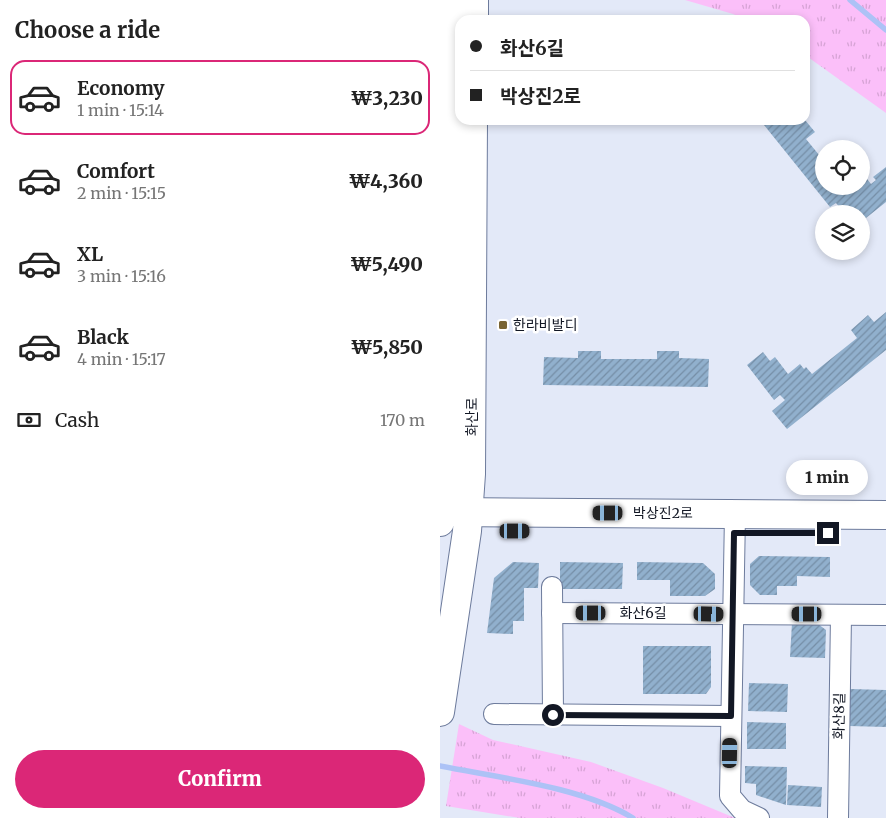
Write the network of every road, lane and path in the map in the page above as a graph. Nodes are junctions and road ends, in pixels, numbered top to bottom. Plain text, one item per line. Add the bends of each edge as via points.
1 (447, 0) edge
2 (474, 0) edge
3 (474, 15) edge
4 (473, 125) edge
5 (886, 515) edge
6 (440, 519) edge
7 (468, 522) junction
8 (735, 523) junction
9 (886, 534) edge
10 (552, 587) dead end
11 (552, 613) junction
12 (733, 614) junction
13 (841, 614) junction
14 (886, 615) edge
15 (440, 712) edge
16 (494, 714) dead end
17 (553, 715) junction
18 (731, 716) junction
19 (760, 818) edge
20 (838, 818) edge

1 - 6 street, 화산로 via 444,464
2 - 3 street
4 - 7 street, 화산로
5 - 8 street, 박상진2로
6 - 7 street, 박상진2로
7 - 8 street, 박상진2로
7 - 15 street, 화산로
8 - 9 street, 박상진2로
8 - 12 street
10 - 11 street
11 - 12 street, 화산6길
11 - 17 street
12 - 13 street, 화산6길
12 - 18 street
13 - 14 street, 화산6길
13 - 20 street, 화산8길
16 - 17 street
17 - 18 street
18 - 19 street via 730,796 742,810

